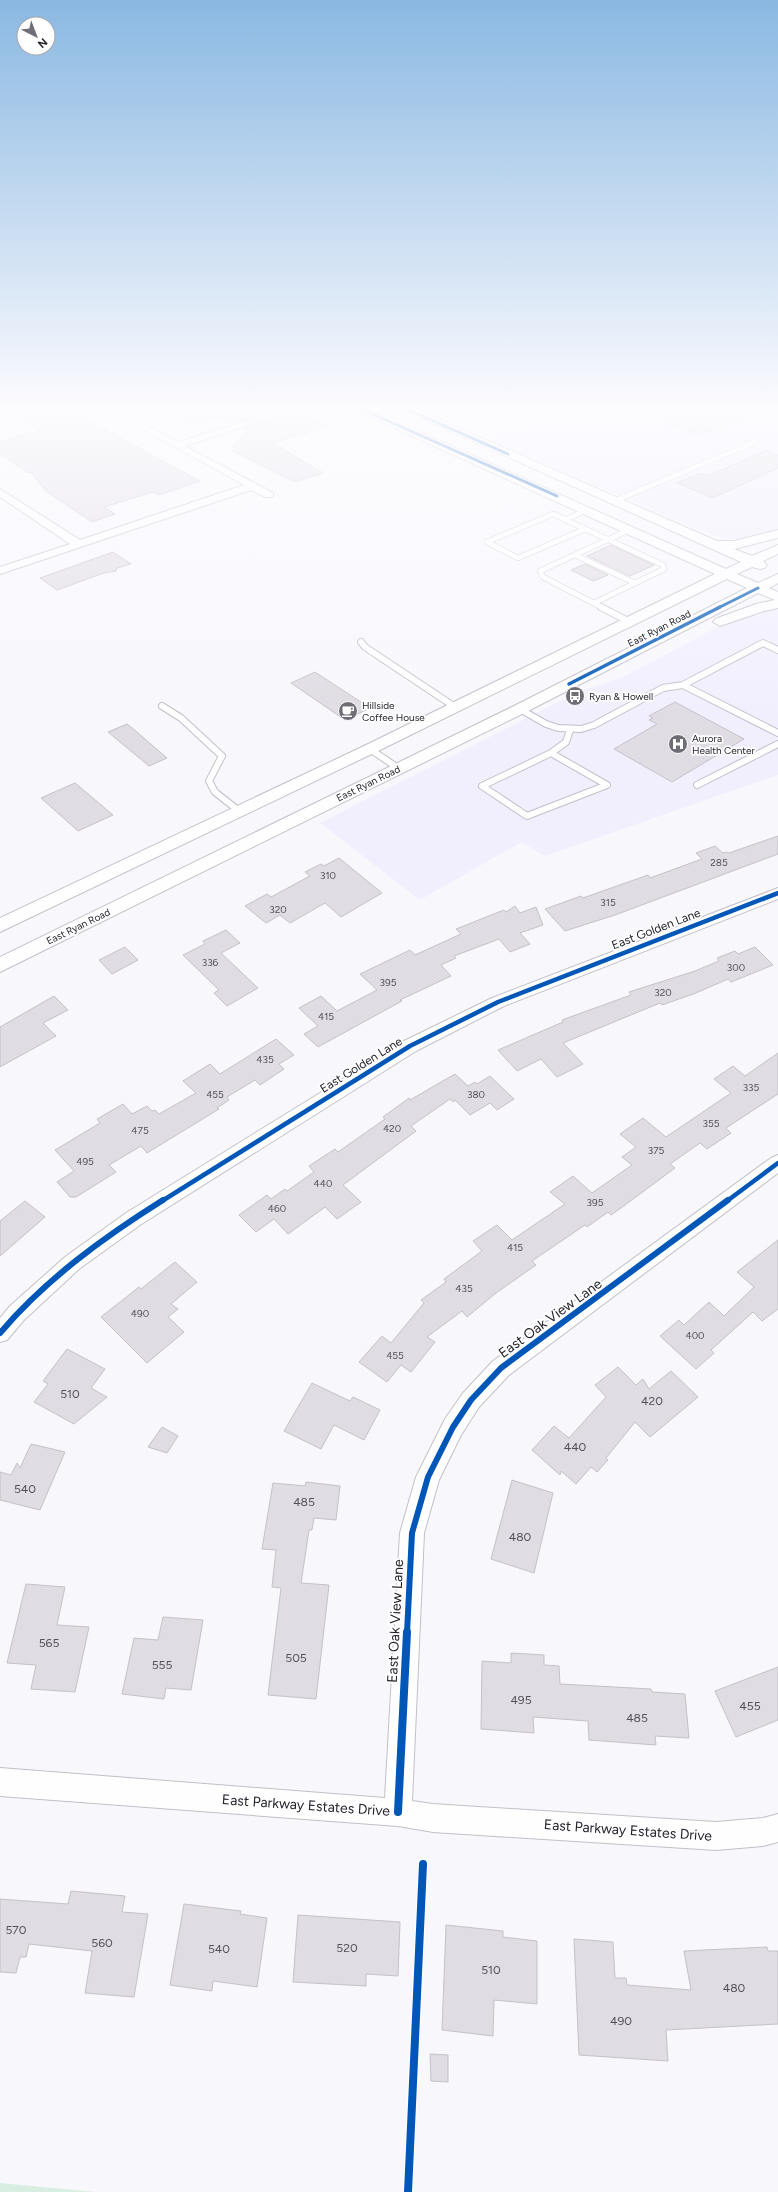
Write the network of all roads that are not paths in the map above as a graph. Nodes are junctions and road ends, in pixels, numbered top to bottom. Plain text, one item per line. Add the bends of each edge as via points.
1 (27, 510) edge
2 (179, 510) edge
3 (586, 510) joint
4 (608, 510) edge
5 (636, 510) edge
6 (565, 520) junction
7 (584, 529) junction
8 (629, 530) junction
9 (778, 534) edge
10 (608, 540) junction
11 (78, 544) junction
12 (714, 544) junction
13 (778, 549) edge
14 (575, 555) junction
15 (0, 571) edge
16 (743, 571) junction
17 (773, 580) edge
18 (635, 583) junction
19 (778, 597) edge
20 (594, 603) junction
21 (778, 604) edge
22 (628, 621) junction
23 (361, 642) dead end
24 (778, 650) edge
25 (569, 684) junction
26 (683, 685) junction
27 (551, 693) junction
28 (162, 706) dead end
29 (455, 707) junction
30 (520, 709) junction
31 (570, 730) junction
32 (778, 733) edge
33 (778, 744) edge
34 (370, 749) junction
35 (550, 752) junction
36 (398, 768) junction
37 (697, 785) dead end
38 (240, 812) junction
39 (778, 893) edge
40 (0, 926) edge
41 (0, 965) edge
42 (778, 1163) edge
43 (0, 1333) edge
44 (0, 1782) edge
45 (398, 1812) junction
46 (778, 1828) edge

1 - 11 street
2 - 11 street
3 - 6 lane
3 - 8 main road
4 - 16 main road
5 - 12 main road
6 - 7 lane
6 - 7 lane via 553,514 487,542 518,558
7 - 10 lane
8 - 10 lane
8 - 16 main road
9 - 12 main road via 734,545
10 - 14 lane
10 - 18 lane via 663,564 664,569
11 - 15 street
12 - 16 main road
13 - 16 main road
14 - 18 lane
14 - 20 lane via 540,571 543,577
16 - 17 main road
16 - 17 main road
16 - 22 main road, East Ryan Road
16 - 27 main road via 582,668
17 - 19 main road
17 - 25 main road, East Ryan Road
18 - 20 lane
20 - 22 lane
21 - 25 main road via 761,606 728,618 617,676
22 - 29 main road, East Ryan Road
23 - 29 lane
24 - 26 lane via 763,643
25 - 27 main road, East Ryan Road
26 - 31 lane via 663,688 594,725
26 - 32 lane
27 - 30 main road, East Ryan Road
28 - 38 lane via 181,718 222,756 209,781 215,792
29 - 34 main road, East Ryan Road
30 - 31 lane via 546,724
30 - 36 main road, East Ryan Road
31 - 35 lane via 567,742
33 - 37 lane
34 - 36 lane
34 - 38 main road, East Ryan Road
35 - 35 lane via 489,783 482,786 527,816 607,786
36 - 41 main road, East Ryan Road
38 - 40 main road, East Ryan Road
39 - 43 street, East Golden Lane via 498,1002 410,1046 133,1219 72,1263 16,1313
42 - 45 street, East Oak View Lane via 501,1368 471,1400 453,1427 428,1477 412,1533
44 - 45 street, East Parkway Estates Drive
45 - 46 street, East Parkway Estates Drive via 433,1818 716,1836 763,1832

